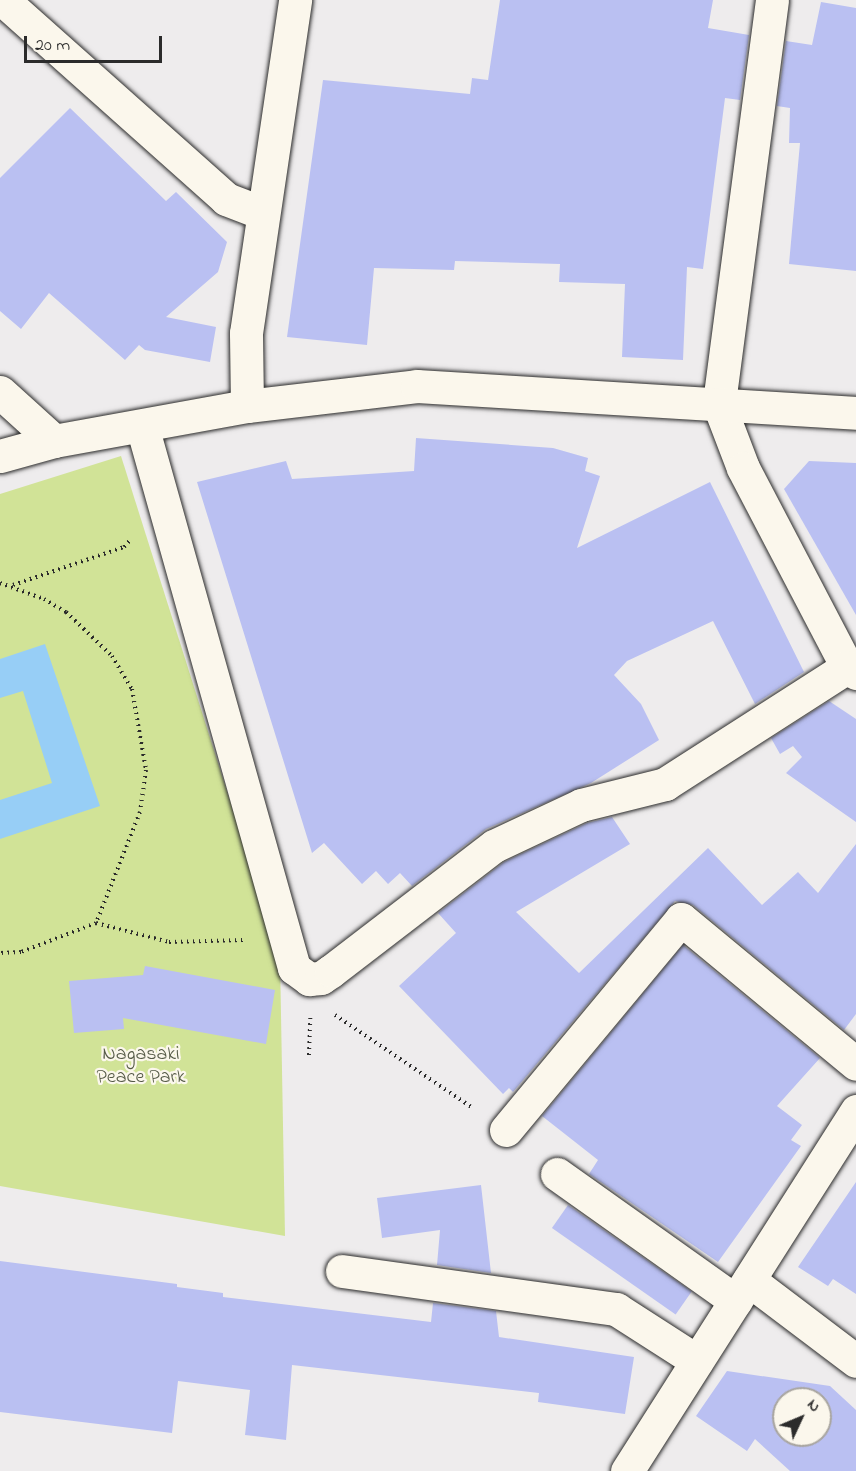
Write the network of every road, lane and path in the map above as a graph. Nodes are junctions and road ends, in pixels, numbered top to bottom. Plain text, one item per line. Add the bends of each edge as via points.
1 (3, 0) edge
2 (295, 0) edge
3 (772, 0) edge
4 (262, 213) junction
5 (0, 392) edge
6 (719, 405) junction
7 (248, 406) junction
8 (856, 413) edge
9 (142, 426) junction
10 (54, 441) junction
11 (0, 456) edge
12 (170, 527) junction
13 (0, 583) edge
14 (12, 586) junction
15 (851, 670) edge
16 (96, 923) junction
17 (285, 939) junction
18 (0, 953) edge
19 (329, 1011) dead end
20 (856, 1064) edge
21 (856, 1110) edge
22 (506, 1130) joint
23 (557, 1174) dead end
24 (342, 1271) dead end
25 (742, 1290) junction
26 (856, 1360) edge
27 (697, 1361) junction
28 (627, 1471) edge

1 - 4 street via 226,199
2 - 4 street
3 - 6 street
4 - 7 street via 246,333
5 - 10 street
6 - 7 street via 417,386
6 - 8 street
6 - 15 street via 743,468
7 - 9 street
9 - 10 street
9 - 12 street
10 - 11 street
12 - 14 path via 141,528 124,547
12 - 17 street
13 - 14 path
14 - 16 path via 66,612 112,656 132,689 146,770 140,812
15 - 17 street via 665,784 581,805 494,846 321,978 309,979 294,968
16 - 17 path via 169,942
16 - 18 path via 21,952
19 - 22 path
20 - 22 street via 681,919
21 - 25 street
23 - 25 street
24 - 27 street via 616,1309
25 - 26 street
25 - 27 street
27 - 28 street

